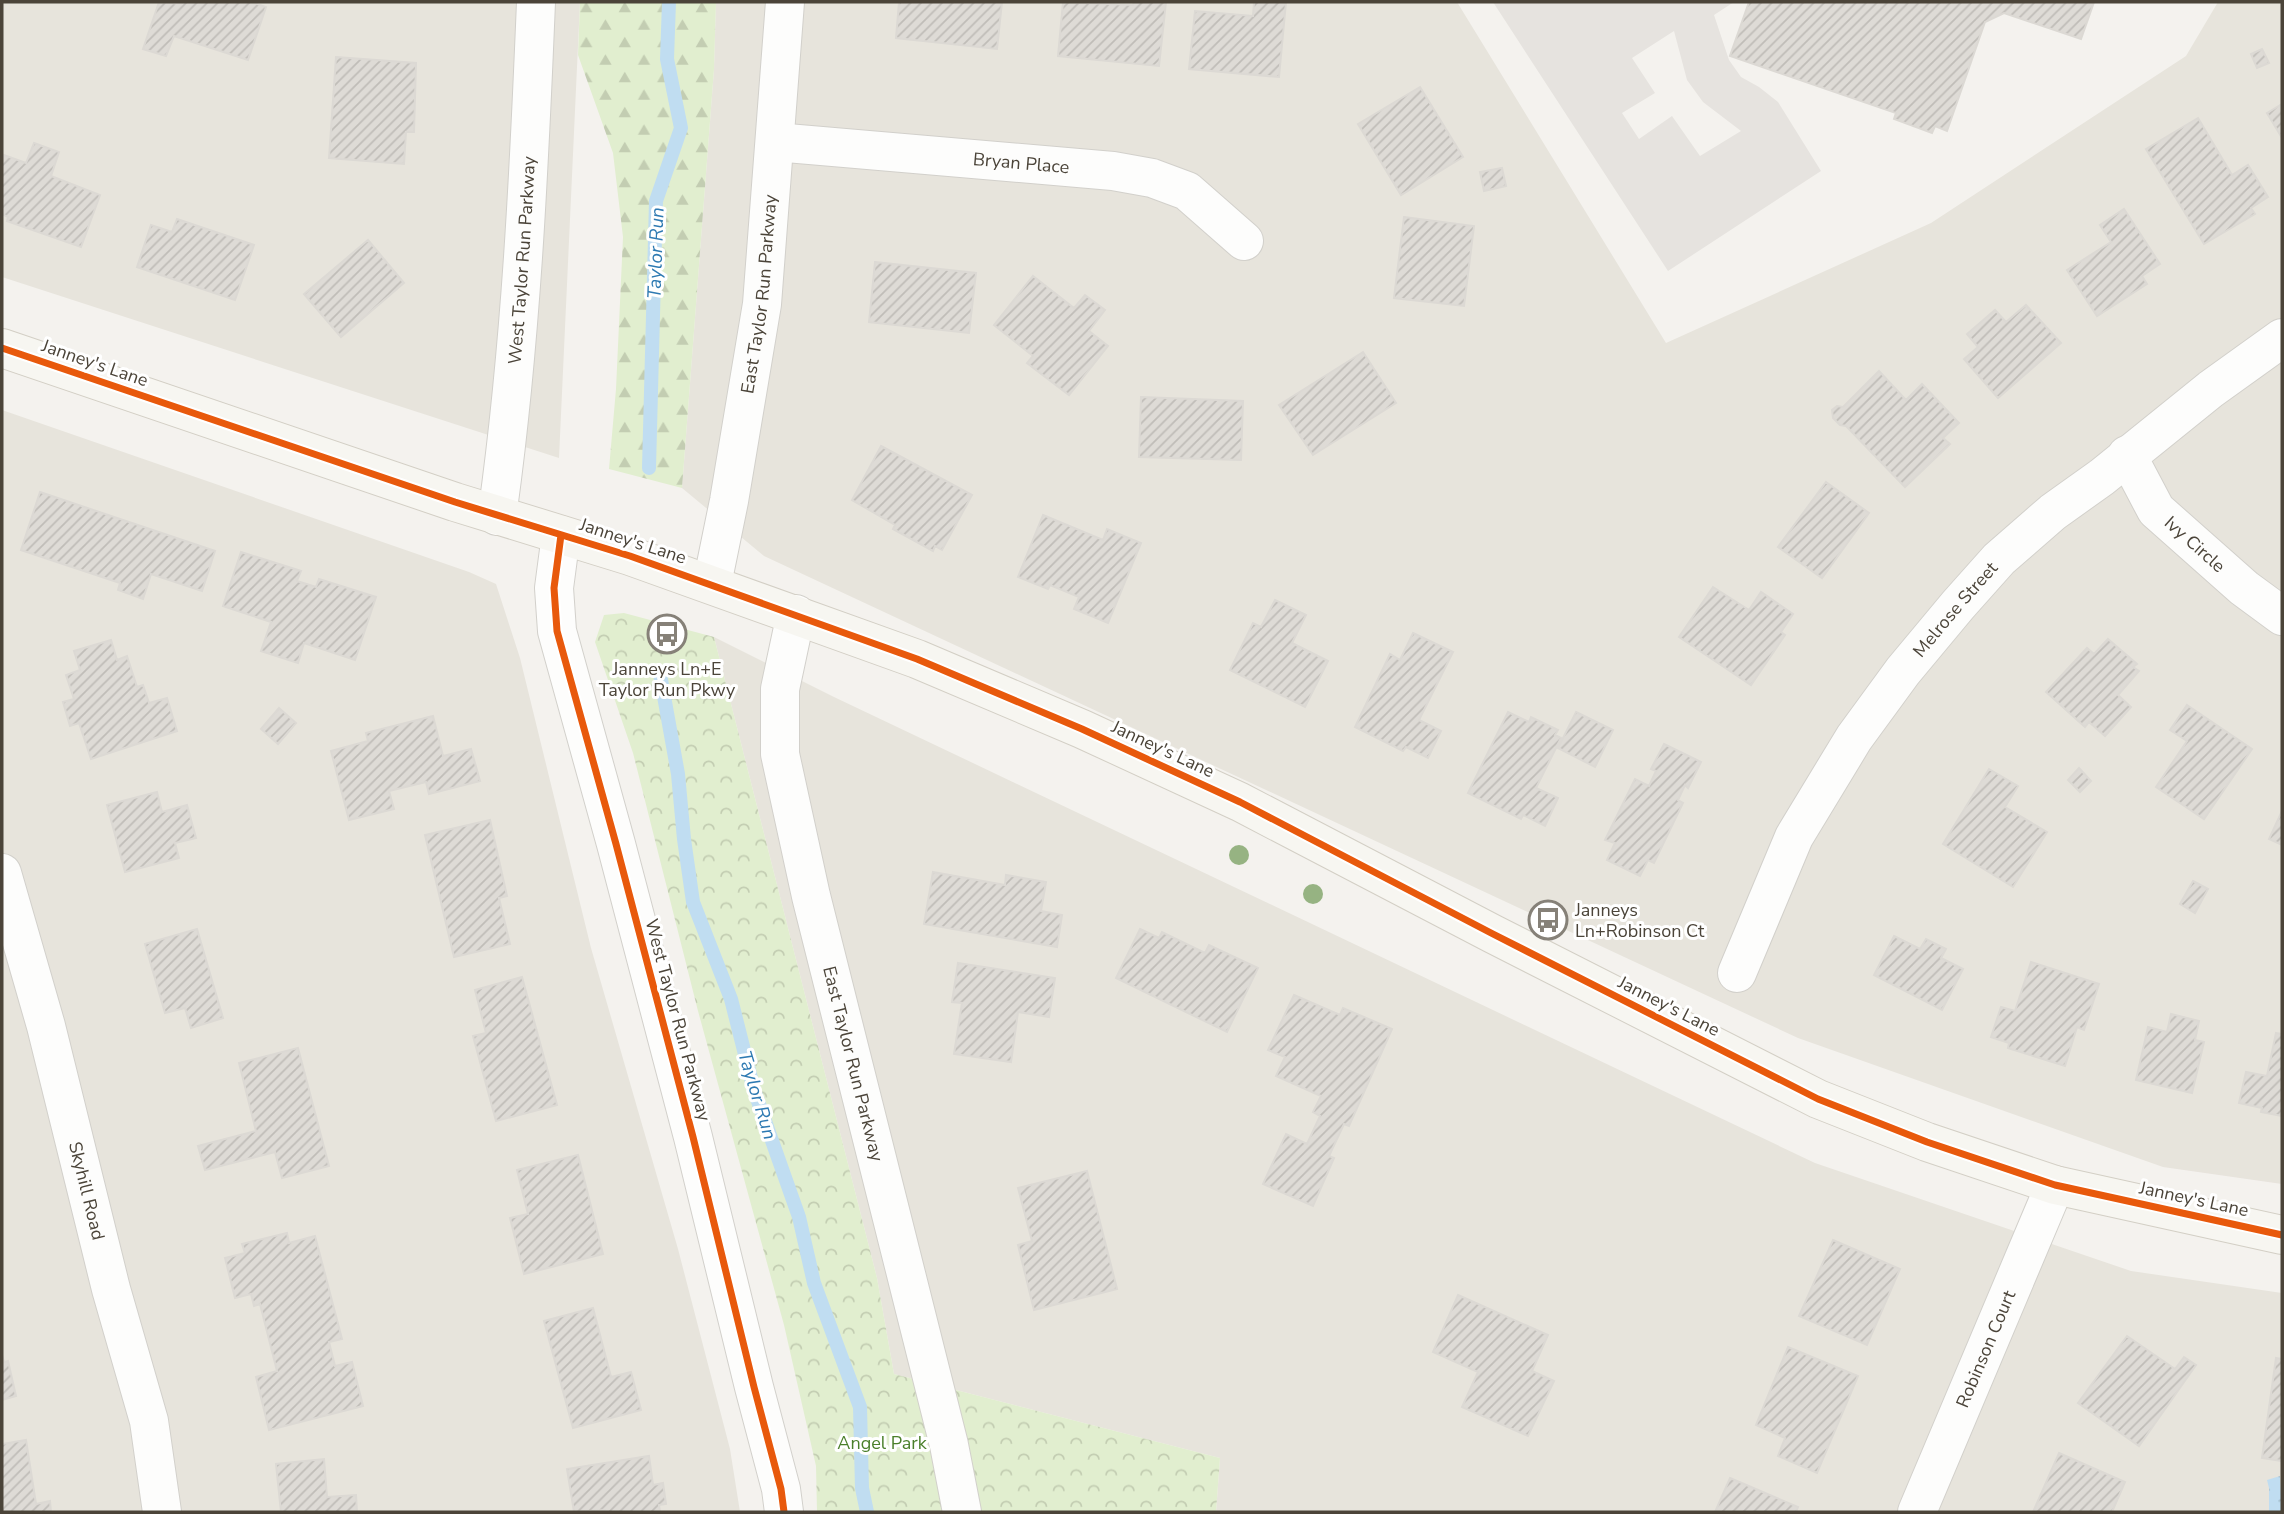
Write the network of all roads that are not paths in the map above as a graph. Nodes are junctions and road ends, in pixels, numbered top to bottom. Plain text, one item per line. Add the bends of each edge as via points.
1 (536, 2) edge
2 (785, 2) edge
3 (775, 142) junction
4 (1244, 241) dead end
5 (2282, 338) edge
6 (2, 348) edge
7 (2127, 455) junction
8 (497, 516) junction
9 (561, 535) junction
10 (712, 584) junction
11 (796, 614) junction
12 (2282, 616) edge
13 (2, 873) edge
14 (1737, 972) dead end
15 (2055, 1185) junction
16 (2282, 1235) edge
17 (162, 1512) edge
18 (784, 1512) edge
19 (962, 1512) edge
20 (1917, 1512) edge

1 - 8 street, West Taylor Run Parkway via 522,283
2 - 3 street, East Taylor Run Parkway
3 - 4 street, Bryan Place via 1152,178 1186,191
3 - 10 street, East Taylor Run Parkway via 762,304
5 - 7 street, Melrose Street
6 - 8 main road, Janney's Lane
7 - 12 street, Ivy Circle via 2156,510
7 - 14 street, Melrose Street via 1999,559 1903,671 1854,738 1794,837
8 - 9 main road, Janney's Lane
9 - 10 main road, Janney's Lane
9 - 18 street, West Taylor Run Parkway via 554,588 557,631 693,1137
10 - 11 main road, Janney's Lane
11 - 15 main road, Janney's Lane via 917,659 1240,802 1818,1099
11 - 19 street, East Taylor Run Parkway via 779,689 780,754
13 - 17 street, Skyhill Road via 149,1421
15 - 16 main road, Janney's Lane
15 - 20 street, Robinson Court

